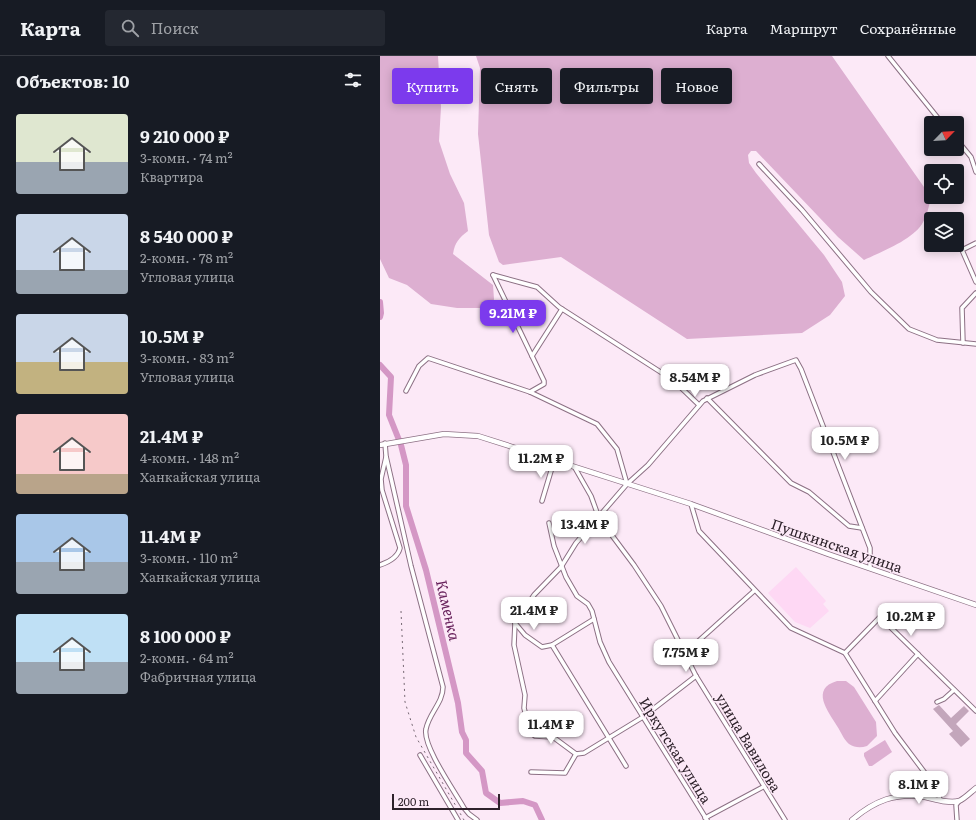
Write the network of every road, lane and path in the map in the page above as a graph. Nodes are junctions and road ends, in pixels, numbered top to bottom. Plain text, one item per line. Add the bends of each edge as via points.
1 (888, 56) edge
2 (936, 116) edge
3 (964, 148) edge
4 (759, 164) dead end
5 (976, 172) edge
6 (976, 243) edge
7 (976, 282) edge
8 (976, 293) edge
9 (562, 309) junction
10 (963, 343) junction
11 (976, 344) edge
12 (532, 356) junction
13 (406, 391) dead end
14 (530, 392) junction
15 (707, 398) junction
16 (699, 405) junction
17 (382, 444) edge
18 (386, 456) junction
19 (554, 461) junction
20 (575, 468) junction
21 (627, 484) junction
22 (542, 501) dead end
23 (691, 504) junction
24 (599, 518) junction
25 (549, 523) dead end
26 (862, 528) junction
27 (380, 565) edge
28 (561, 567) junction
29 (870, 568) junction
30 (754, 591) junction
31 (976, 605) edge
32 (594, 620) junction
33 (515, 623) junction
34 (552, 645) junction
35 (845, 652) junction
36 (684, 654) junction
37 (918, 654) junction
38 (696, 676) junction
39 (954, 690) junction
40 (875, 701) junction
41 (937, 702) dead end
42 (976, 711) edge
43 (643, 717) junction
44 (610, 738) junction
45 (576, 754) junction
46 (420, 755) dead end
47 (626, 766) dead end
48 (531, 772) dead end
49 (763, 787) junction
50 (976, 788) edge
51 (940, 800) junction
52 (959, 801) junction
53 (706, 819) edge
54 (458, 820) edge
55 (477, 820) edge
56 (785, 820) edge
57 (852, 820) edge
58 (957, 820) edge

1 - 2 street
3 - 5 street via 971,157
4 - 10 street via 802,210 871,292 909,329 938,340
6 - 7 street via 962,250
8 - 10 street via 962,308
9 - 12 street
9 - 12 street via 537,287 493,275
9 - 16 street via 673,380
10 - 11 street
12 - 14 street via 545,383
13 - 14 street via 419,366 428,358
14 - 21 street via 597,424 617,449
15 - 16 street
15 - 26 street via 791,483 809,492 850,526
15 - 26 street via 755,375 796,360
16 - 21 street via 648,465
17 - 18 street
17 - 19 main road, Пушкинская улица via 444,434 472,435
18 - 27 street via 381,479 382,490 400,548 394,558
18 - 55 street via 411,566 443,687 443,695 426,728 425,736 430,750 464,808
19 - 20 main road, Пушкинская улица
19 - 22 street
20 - 21 main road, Пушкинская улица
20 - 24 street, улица Вавилова via 591,496
21 - 23 main road, Пушкинская улица
21 - 24 street
23 - 29 main road, Пушкинская улица
23 - 30 street via 699,531
24 - 28 street via 576,543
24 - 36 street, улица Вавилова via 661,606
25 - 28 street, Иркутская улица
26 - 29 street via 870,548
28 - 32 street, Иркутская улица via 577,596 588,604
28 - 33 street via 534,595
29 - 31 main road, Пушкинская улица
30 - 35 street via 791,628
30 - 36 street
32 - 34 street
32 - 43 street, Иркутская улица via 609,662
33 - 34 street via 525,635 542,647
33 - 45 street via 514,645 525,695 524,708 528,729 534,736 553,737
34 - 44 street
35 - 37 street via 880,617
35 - 40 street
36 - 38 street, улица Вавилова
37 - 39 street
37 - 40 street
38 - 43 street
38 - 49 street, улица Вавилова
39 - 41 street
39 - 42 street
40 - 51 street via 895,734 937,789
43 - 44 street
43 - 53 street, Иркутская улица
44 - 45 street via 584,753
44 - 47 street
45 - 48 street via 564,773
46 - 54 street
49 - 53 street
49 - 56 street, улица Вавилова
50 - 52 main road
51 - 52 main road
51 - 57 main road via 924,797 888,799 876,802
52 - 58 street via 956,805

